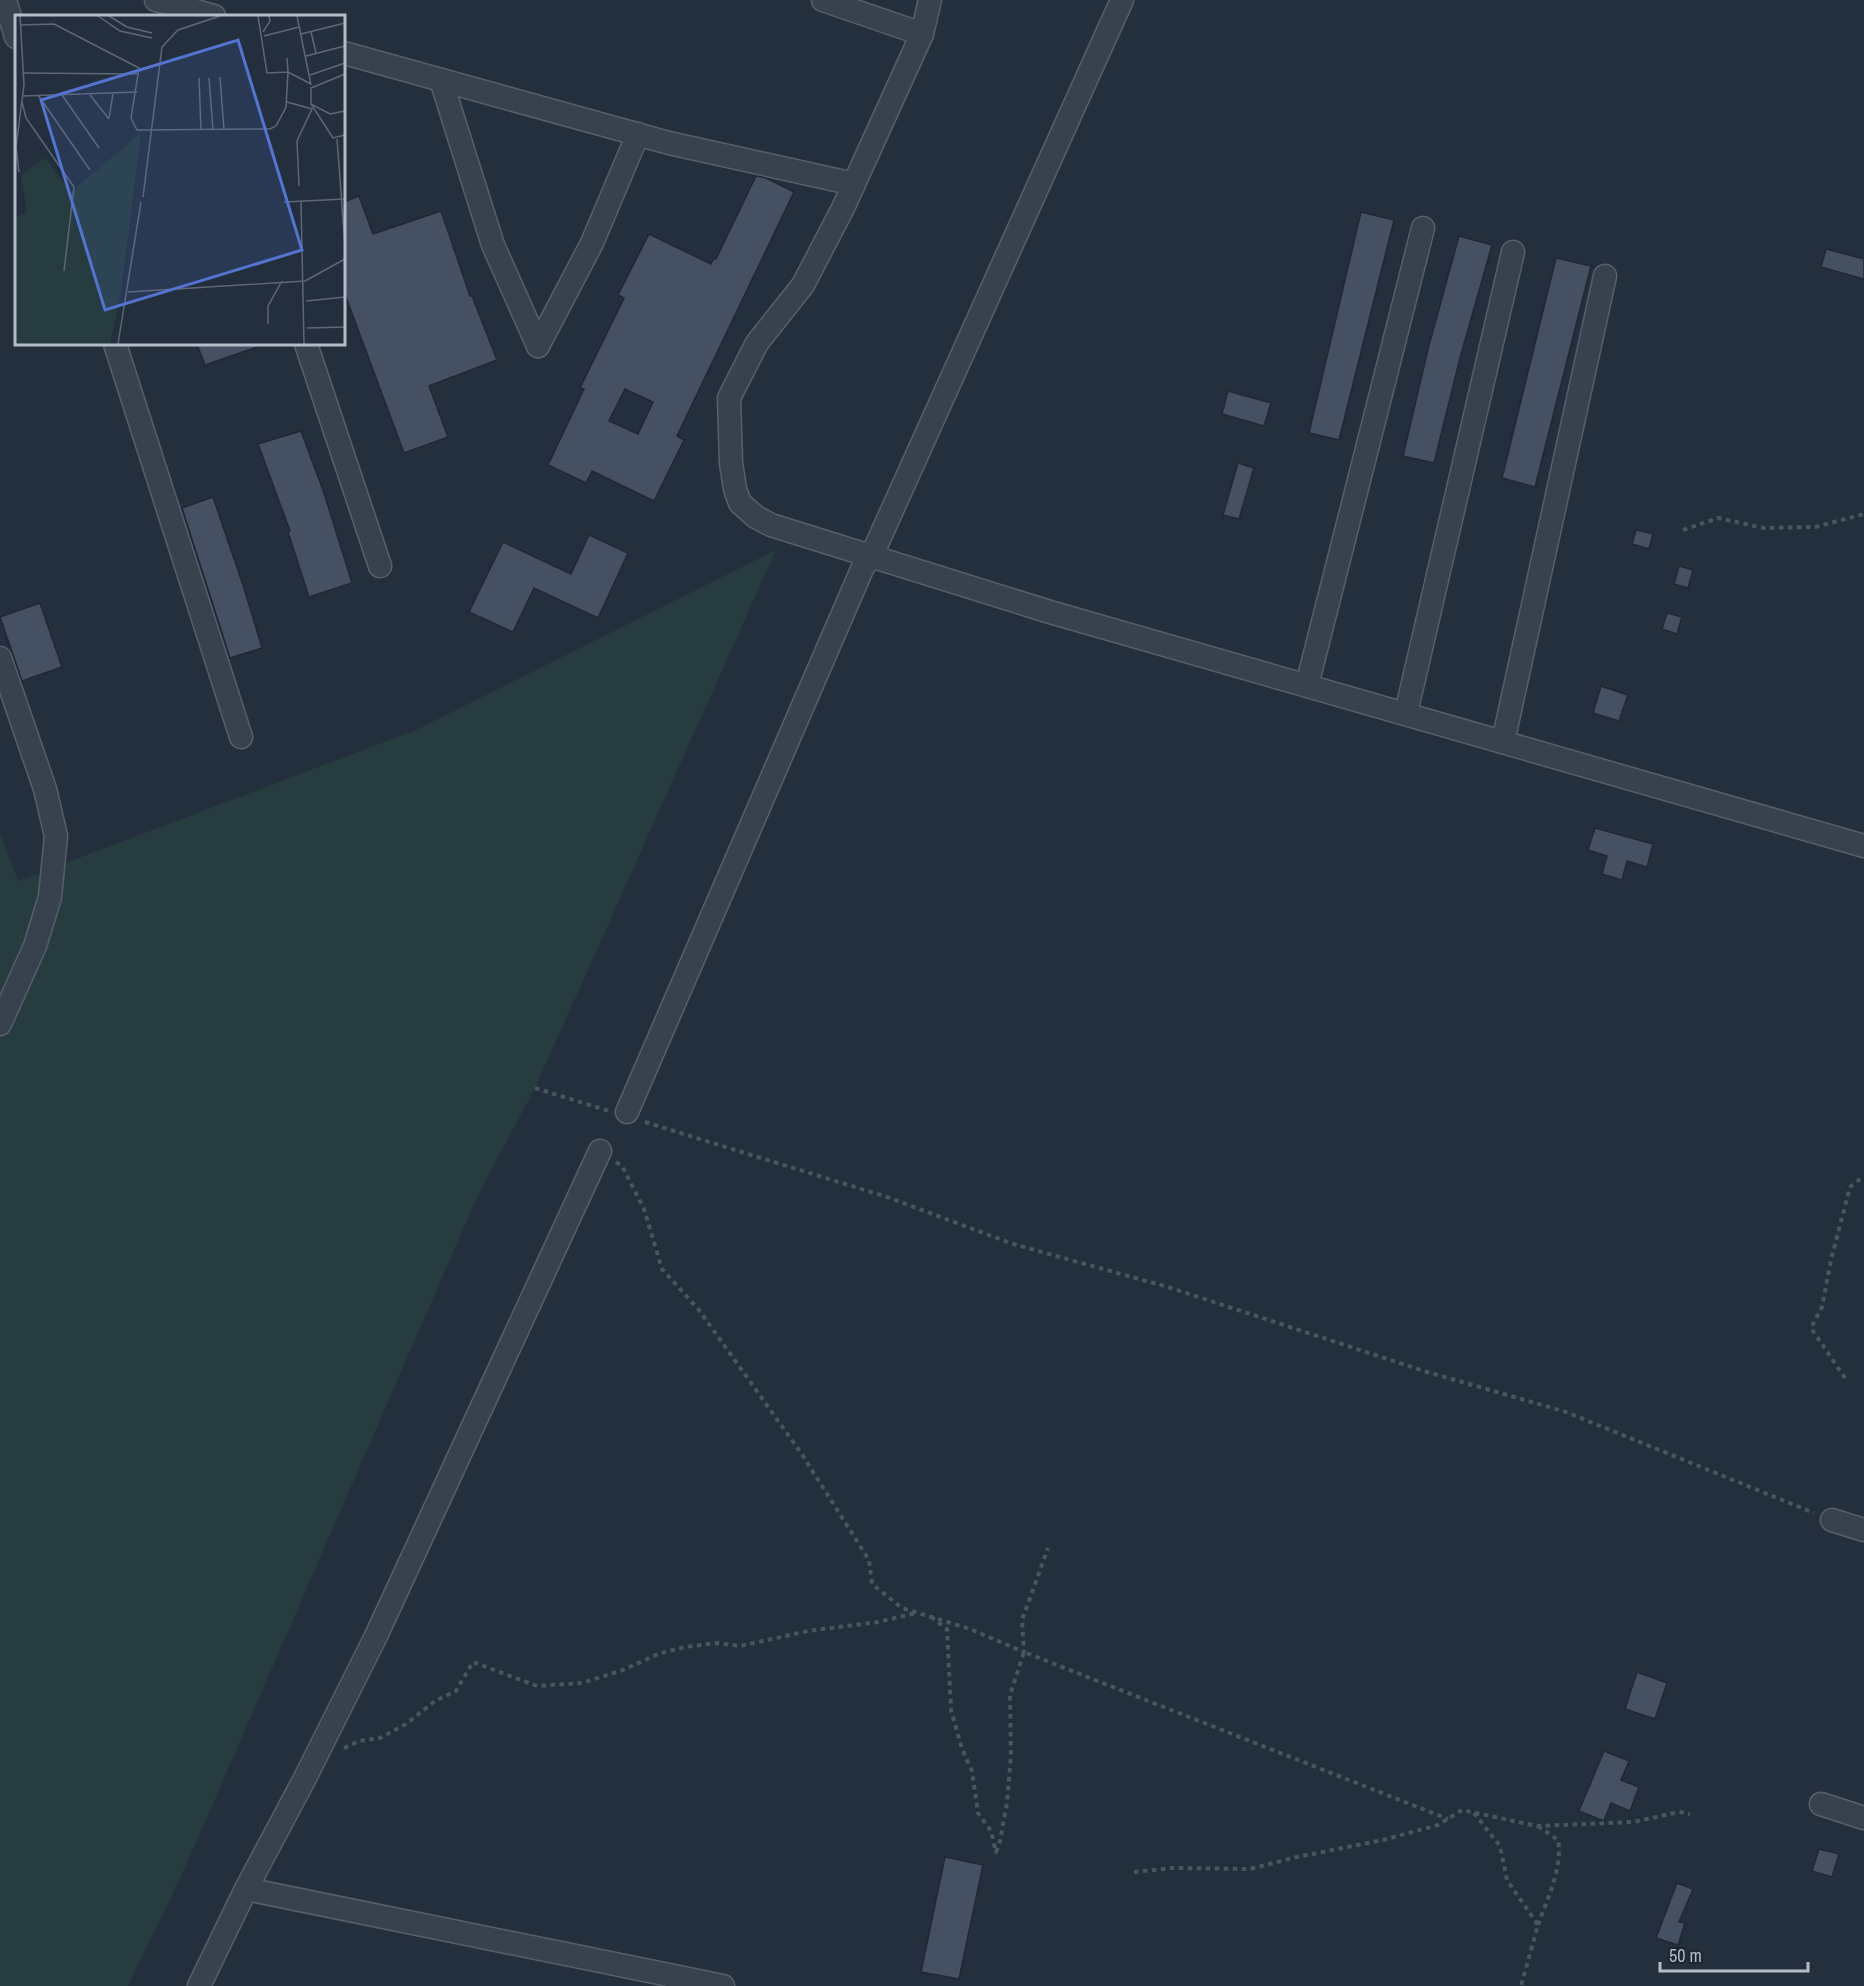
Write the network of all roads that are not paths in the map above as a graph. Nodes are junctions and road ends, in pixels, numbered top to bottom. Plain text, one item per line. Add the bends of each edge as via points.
1 (4, 0) edge
2 (156, 0) edge
3 (823, 0) edge
4 (930, 0) edge
5 (1122, 0) edge
6 (202, 15) edge
7 (15, 34) edge
8 (922, 34) junction
9 (345, 53) edge
10 (441, 80) junction
11 (638, 134) junction
12 (854, 184) junction
13 (1423, 228) dead end
14 (1513, 252) dead end
15 (1605, 276) dead end
16 (115, 345) edge
17 (306, 345) edge
18 (871, 557) junction
19 (380, 566) dead end
20 (0, 658) edge
21 (1308, 686) junction
22 (1406, 713) junction
23 (241, 737) dead end
24 (1503, 741) junction
25 (1864, 846) edge
26 (0, 1024) edge
27 (626, 1115) road end
28 (600, 1151) road end
29 (1832, 1520) road end
30 (1864, 1530) edge
31 (1821, 1804) dead end
32 (1864, 1818) edge
33 (246, 1889) junction
34 (200, 1986) edge
35 (723, 1986) edge

1 - 7 street
2 - 6 street
3 - 8 street
4 - 8 street
5 - 18 street
8 - 12 street
9 - 10 street
10 - 11 street
10 - 11 street via 493,244 538,346 592,243
11 - 12 street
12 - 18 street via 803,285 757,343 729,398 731,448 740,503 756,517
13 - 21 street
14 - 22 street
15 - 24 street
16 - 23 street
17 - 19 street
18 - 21 street
18 - 27 street via 863,567
20 - 26 street via 45,789 56,836 50,897 35,946
21 - 22 street
22 - 24 street
24 - 25 street
28 - 33 street via 376,1636
29 - 30 street
31 - 32 street
33 - 34 street
33 - 35 street

